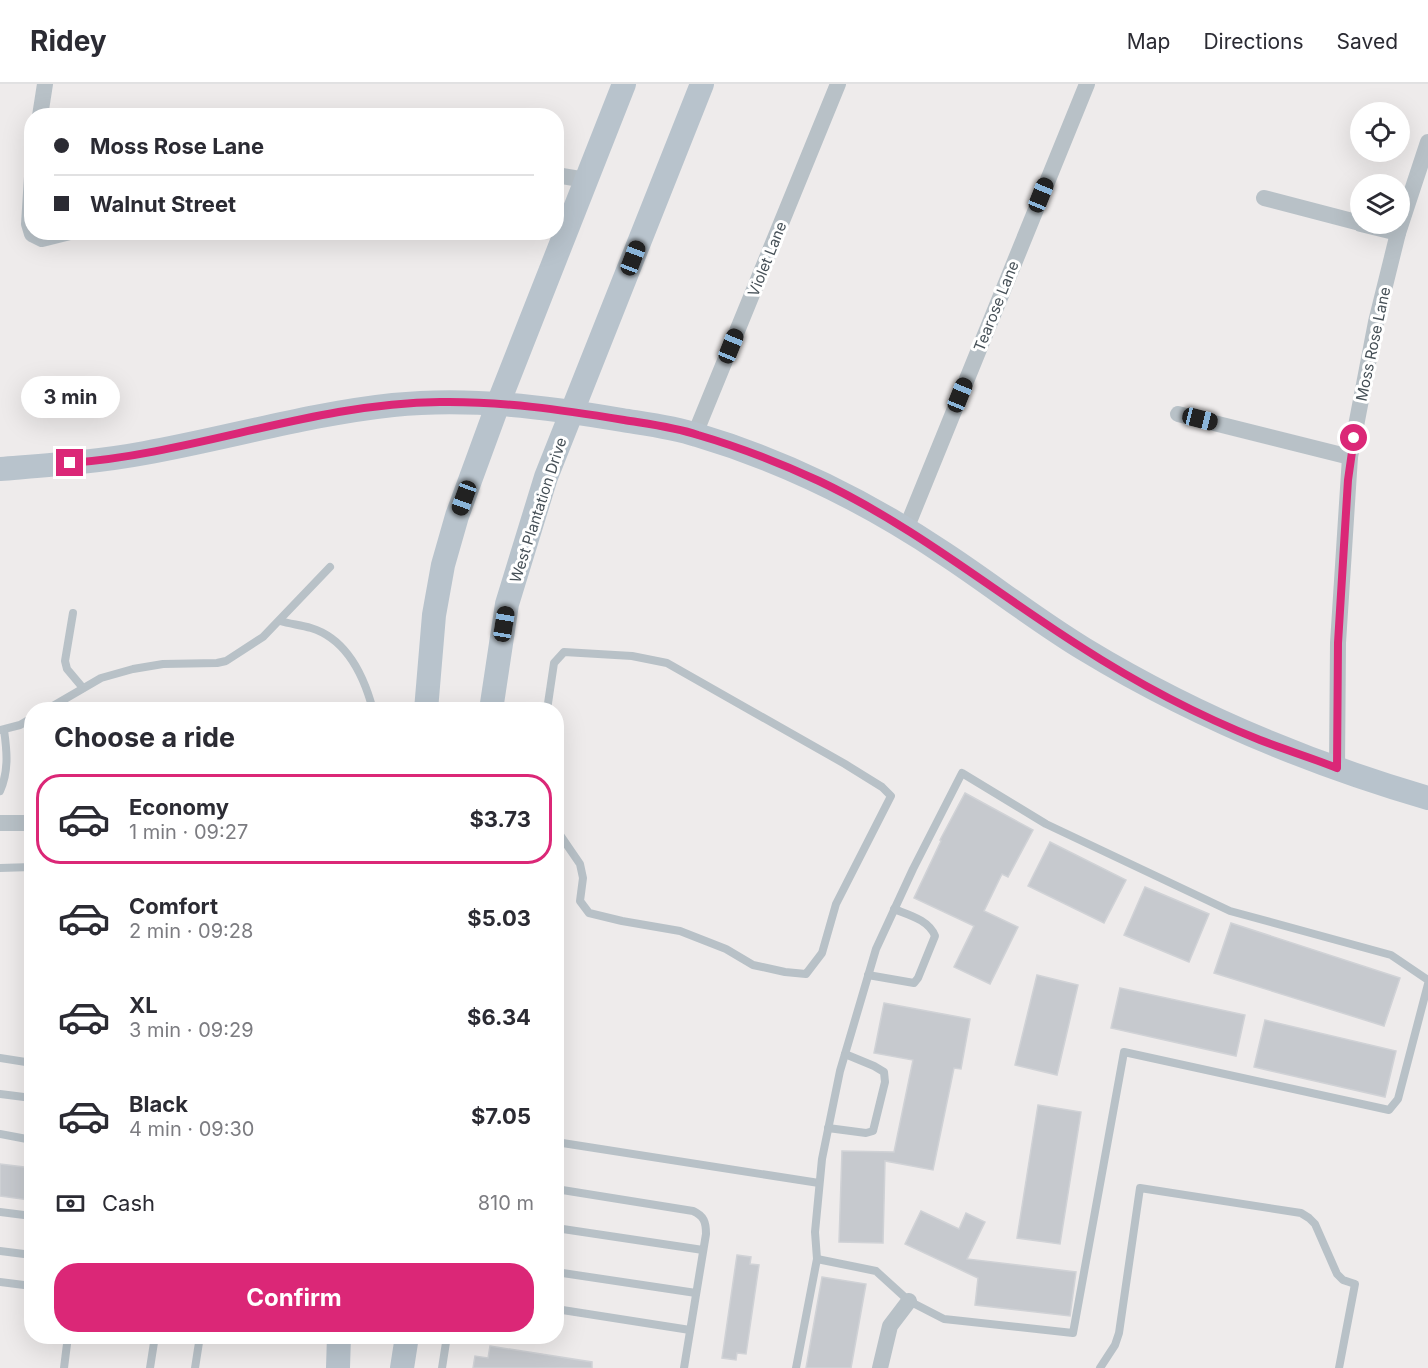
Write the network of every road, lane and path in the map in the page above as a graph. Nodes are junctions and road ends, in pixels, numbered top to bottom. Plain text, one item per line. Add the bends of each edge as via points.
1 (45, 84) edge
2 (624, 84) edge
3 (702, 84) edge
4 (838, 84) edge
5 (1087, 84) edge
6 (41, 108) edge
7 (1428, 142) edge
8 (564, 177) edge
9 (586, 180) junction
10 (1410, 197) edge
11 (1264, 198) dead end
12 (1350, 220) edge
13 (1398, 234) edge
14 (564, 236) edge
15 (562, 240) edge
16 (498, 404) junction
17 (572, 411) junction
18 (1178, 414) dead end
19 (695, 434) junction
20 (1350, 457) junction
21 (0, 469) edge
22 (906, 529) junction
23 (330, 567) dead end
24 (73, 613) dead end
25 (279, 621) junction
26 (83, 688) junction
27 (59, 702) edge
28 (371, 702) edge
29 (427, 702) edge
30 (492, 702) edge
31 (549, 702) edge
32 (24, 723) edge
33 (2, 730) edge
34 (1337, 768) junction
35 (0, 791) edge
36 (1428, 798) edge
37 (0, 823) edge
38 (24, 823) edge
39 (564, 841) edge
40 (24, 867) edge
41 (0, 868) edge
42 (894, 909) junction
43 (868, 975) junction
44 (1428, 982) edge
45 (845, 1054) junction
46 (0, 1058) edge
47 (24, 1062) edge
48 (0, 1094) edge
49 (24, 1097) edge
50 (828, 1128) junction
51 (0, 1134) edge
52 (24, 1138) edge
53 (564, 1143) edge
54 (819, 1183) junction
55 (564, 1190) edge
56 (0, 1212) edge
57 (24, 1215) edge
58 (564, 1229) edge
59 (703, 1250) junction
60 (0, 1251) edge
61 (24, 1254) edge
62 (817, 1259) junction
63 (564, 1273) edge
64 (0, 1282) edge
65 (24, 1285) edge
66 (696, 1293) junction
67 (909, 1301) junction
68 (564, 1310) edge
69 (690, 1330) junction
70 (67, 1344) edge
71 (154, 1344) edge
72 (199, 1344) edge
73 (339, 1344) edge
74 (406, 1344) edge
75 (446, 1344) edge
76 (64, 1368) edge
77 (150, 1368) edge
78 (195, 1368) edge
79 (338, 1368) edge
80 (402, 1368) edge
81 (442, 1368) edge
82 (684, 1368) edge
83 (796, 1368) edge
84 (880, 1368) edge
85 (1100, 1368) edge
86 (1339, 1368) edge

1 - 6 street
2 - 9 street
3 - 17 street, West Plantation Drive
4 - 19 street, Violet Lane
5 - 22 street, Tearose Lane
7 - 10 street, Moss Rose Lane
8 - 9 street
9 - 14 street
11 - 12 street
13 - 20 street, Moss Rose Lane
15 - 16 street
16 - 17 street
16 - 21 street via 394,405 312,416 93,462
16 - 29 street via 443,565 434,615
17 - 19 street
17 - 30 street, West Plantation Drive via 546,477 507,604
18 - 20 street
19 - 22 street via 819,482
20 - 34 street, Moss Rose Lane via 1338,643
22 - 34 street via 1125,673 1259,739
23 - 25 lane
24 - 26 lane via 65,661
25 - 26 lane via 226,661 133,669 100,678
25 - 28 lane via 313,628 331,637 350,656 366,684
26 - 27 lane
31 - 39 lane via 554,663 564,652 632,656 667,663 845,764 891,796 836,904 822,953 806,974 753,964 680,931 589,913 580,901 580,864
32 - 33 lane
33 - 35 lane via 8,755
34 - 36 street
37 - 38 street
40 - 41 lane
42 - 43 lane
42 - 43 lane via 932,929 935,936 931,947 914,983
42 - 44 lane via 962,773 1046,824 1230,911 1391,955
43 - 45 lane
44 - 67 lane via 1398,1099 1389,1110 1124,1052 1073,1333 944,1318
45 - 50 lane
45 - 50 lane via 884,1072 885,1082 873,1131
46 - 47 lane
48 - 49 lane
50 - 54 lane
51 - 52 lane
53 - 54 lane
54 - 62 lane
55 - 59 lane via 700,1214 706,1224
56 - 57 lane
58 - 59 lane
59 - 66 lane
60 - 61 lane
62 - 67 lane via 876,1271
62 - 83 lane
63 - 66 lane
64 - 65 lane
66 - 69 lane
67 - 84 street via 890,1326
68 - 69 lane
69 - 82 lane
70 - 76 lane
71 - 77 lane
72 - 78 lane
73 - 79 street
74 - 80 street
75 - 81 lane
85 - 86 lane via 1119,1333 1140,1188 1309,1218 1337,1274 1355,1284

